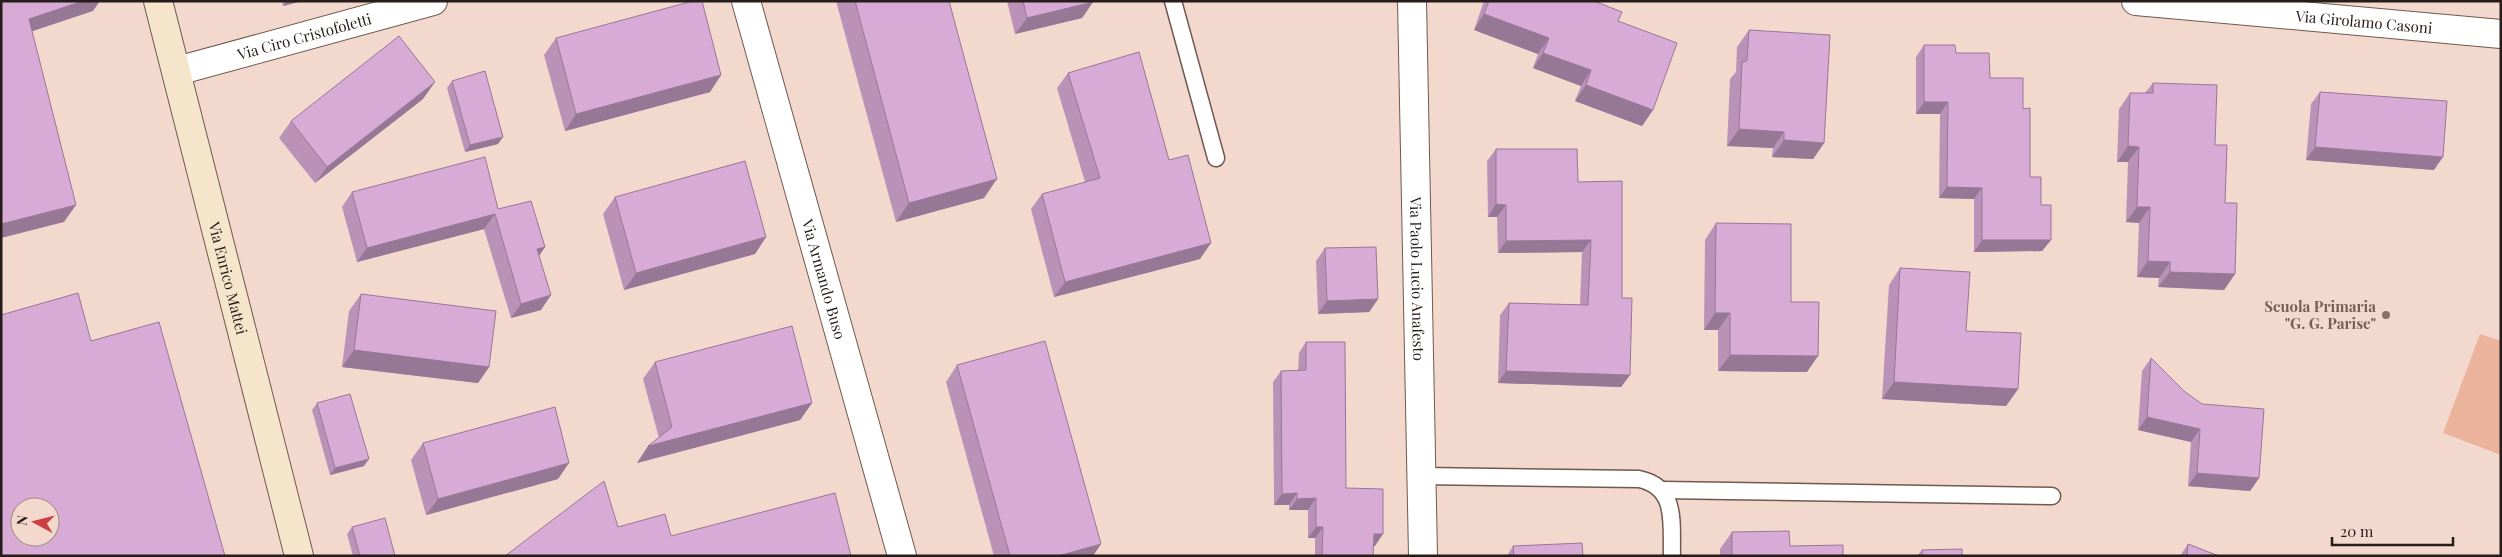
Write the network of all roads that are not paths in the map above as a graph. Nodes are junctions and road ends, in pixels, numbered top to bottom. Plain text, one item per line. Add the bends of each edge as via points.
1 (158, 1) edge
2 (433, 1) edge
3 (746, 1) edge
4 (1173, 1) edge
5 (1412, 1) edge
6 (2136, 1) edge
7 (2501, 34) edge
8 (177, 71) junction
9 (1216, 158) dead end
10 (1422, 476) junction
11 (1662, 490) junction
12 (2052, 496) dead end
13 (299, 556) edge
14 (902, 556) edge
15 (1423, 556) edge
16 (1672, 556) edge

1 - 8 street, Via Enrico Mattei
2 - 8 street, Via Ciro Cristofoletti
3 - 14 street, Via Armando Buso
4 - 9 lane
5 - 10 street, Via Paolo Lucio Anafesto
6 - 7 street, Via Girolamo Casoni
8 - 13 street, Via Enrico Mattei
10 - 11 lane via 1638,480 1652,482
10 - 15 street, Via Paolo Lucio Anafesto
11 - 12 lane
11 - 16 lane via 1668,501

